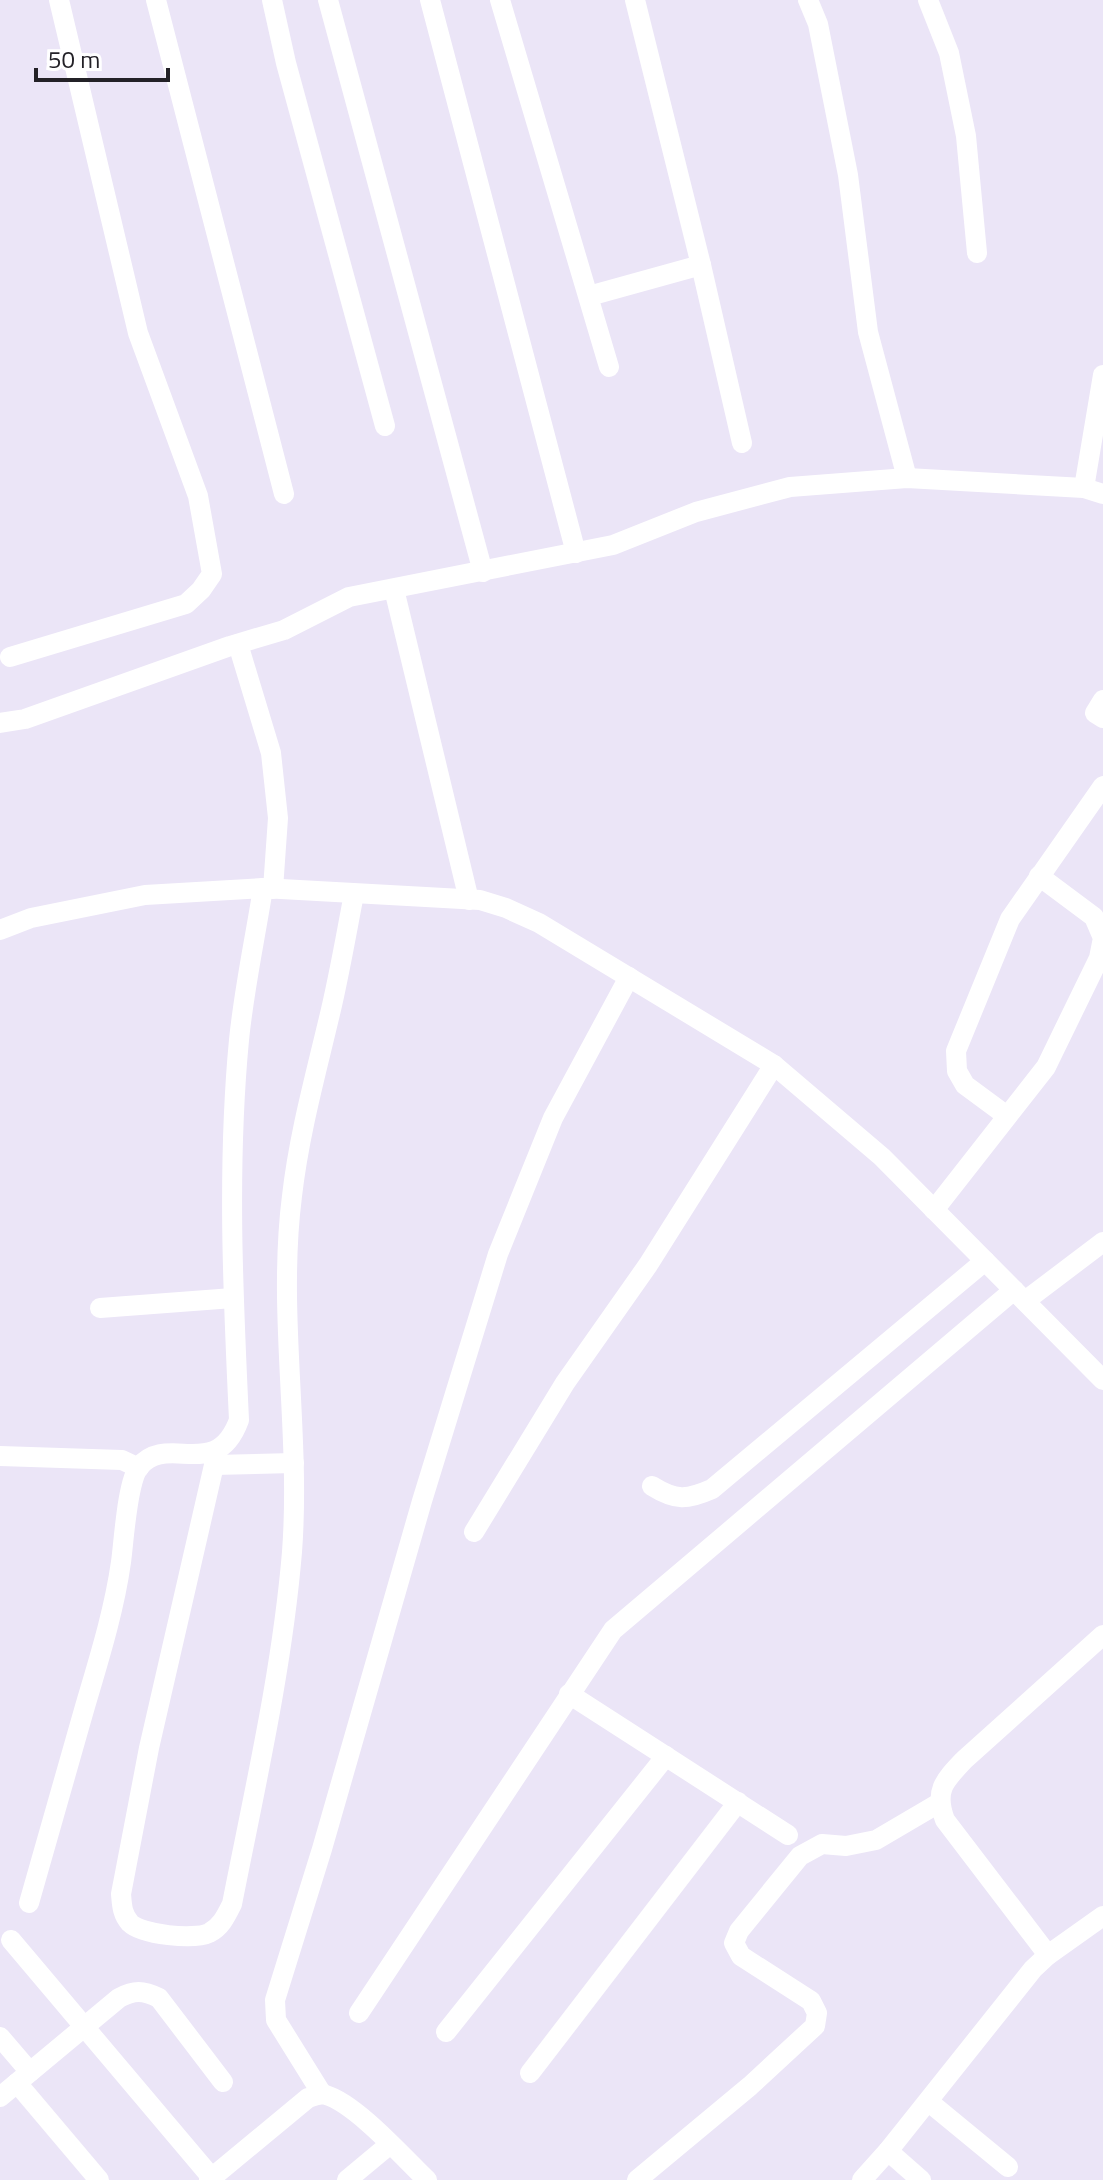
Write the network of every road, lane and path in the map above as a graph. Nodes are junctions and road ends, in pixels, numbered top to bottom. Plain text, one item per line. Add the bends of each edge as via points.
1 (59, 0) edge
2 (156, 0) edge
3 (272, 0) edge
4 (328, 0) edge
5 (430, 0) edge
6 (500, 0) edge
7 (635, 0) edge
8 (808, 0) edge
9 (928, 0) edge
10 (977, 253) dead end
11 (701, 265) junction
12 (589, 296) junction
13 (609, 367) dead end
14 (1103, 375) edge
15 (385, 426) dead end
16 (742, 443) dead end
17 (907, 478) junction
18 (1093, 491) edge
19 (284, 494) dead end
20 (576, 553) junction
21 (483, 572) junction
22 (394, 589) junction
23 (238, 644) junction
24 (10, 657) dead end
25 (1103, 700) edge
26 (1103, 718) edge
27 (0, 723) edge
28 (1103, 786) edge
29 (1039, 876) junction
30 (268, 889) junction
31 (354, 894) junction
32 (469, 900) junction
33 (0, 930) edge
34 (629, 977) junction
35 (774, 1065) junction
36 (1007, 1116) junction
37 (934, 1210) junction
38 (1103, 1242) edge
39 (985, 1261) junction
40 (1019, 1296) junction
41 (233, 1298) junction
42 (100, 1308) dead end
43 (1103, 1380) edge
44 (0, 1456) edge
45 (215, 1459) junction
46 (294, 1463) junction
47 (139, 1468) junction
48 (652, 1486) dead end
49 (474, 1532) dead end
50 (1103, 1635) edge
51 (569, 1694) junction
52 (666, 1756) junction
53 (738, 1802) junction
54 (939, 1803) junction
55 (788, 1835) dead end
56 (29, 1903) dead end
57 (1103, 1916) edge
58 (11, 1940) dead end
59 (1048, 1955) junction
60 (359, 2013) dead end
61 (84, 2027) junction
62 (446, 2032) dead end
63 (0, 2037) edge
64 (530, 2073) dead end
65 (24, 2078) junction
66 (223, 2082) dead end
67 (322, 2094) junction
68 (0, 2097) edge
69 (929, 2102) junction
70 (389, 2145) junction
71 (888, 2151) junction
72 (1008, 2167) dead end
73 (210, 2179) edge
74 (99, 2180) edge
75 (347, 2180) edge
76 (427, 2180) edge
77 (637, 2180) edge
78 (862, 2180) edge
79 (921, 2180) edge

1 - 24 street via 138,333 198,496 212,574 186,604
2 - 19 street
3 - 15 street
4 - 21 street
5 - 20 street
6 - 12 street
7 - 11 street
8 - 17 street via 818,24 848,175 868,332
9 - 10 street via 949,53 966,136
11 - 12 street
11 - 16 street
12 - 13 street
14 - 18 street
17 - 18 street
17 - 20 street via 790,487
20 - 21 street
21 - 22 street
22 - 23 street via 349,597 284,630
22 - 32 street
23 - 27 street via 25,719
23 - 30 street via 271,753 278,818
25 - 26 street via 1095,713
28 - 29 street
29 - 36 street via 1010,919 956,1051 957,1071 965,1085
29 - 36 street via 1094,917 1103,938 1099,958 1046,1067
30 - 31 street
30 - 33 street via 145,895 31,918
30 - 41 street via 239,1039
31 - 32 street
31 - 46 street via 292,1197 286,1287
32 - 34 street via 539,923
34 - 35 street
34 - 67 street via 553,1118 498,1254 275,2000 276,2020
35 - 37 street via 882,1157
35 - 49 street
36 - 37 street
37 - 39 street
38 - 40 street
39 - 40 street
39 - 48 street via 712,1489 690,1498
40 - 43 street
40 - 51 street via 613,1630
41 - 42 street
41 - 45 street via 239,1420
44 - 47 street via 122,1460
45 - 46 street
45 - 46 street via 121,1894 122,1912 131,1924 196,1937 212,1932 232,1904 276,1674 292,1552
45 - 47 street via 153,1456
47 - 56 street via 97,1665
50 - 54 street via 944,1780
51 - 52 street
51 - 60 street
52 - 53 street
52 - 62 street
53 - 55 street
53 - 64 street
54 - 59 street via 945,1820
54 - 77 street via 876,1840 822,1844 800,1856 739,1931 734,1943 741,1956 811,2001 817,2013 815,2026
57 - 59 street
58 - 61 street
59 - 69 street
61 - 65 street
61 - 66 street via 119,1998 147,1991 159,1998
61 - 73 street
63 - 65 street
65 - 68 street
65 - 74 street
67 - 70 street via 353,2111
67 - 73 street via 308,2098
69 - 71 street
69 - 72 street
70 - 75 street
70 - 76 street
71 - 78 street
71 - 79 street

